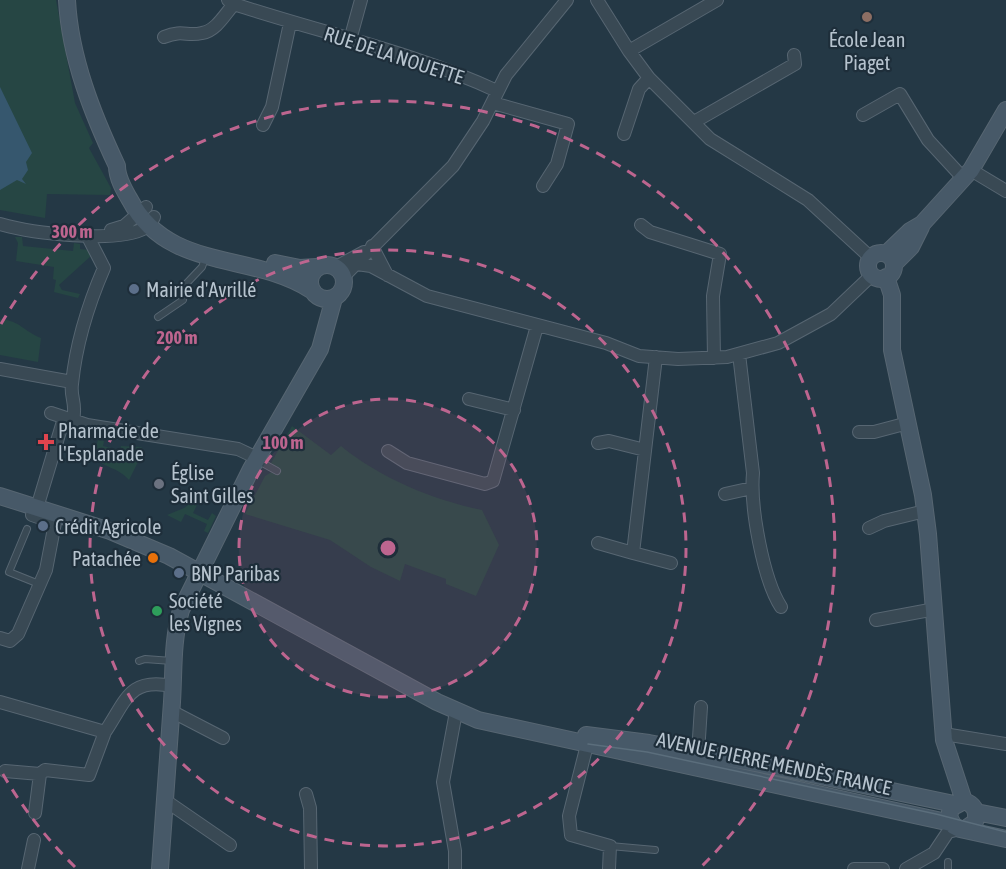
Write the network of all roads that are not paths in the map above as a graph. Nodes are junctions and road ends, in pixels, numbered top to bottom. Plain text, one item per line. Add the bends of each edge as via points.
1 (67, 0) edge
2 (361, 0) edge
3 (567, 0) edge
4 (597, 0) edge
5 (717, 0) edge
6 (231, 2) edge
7 (290, 22) junction
8 (165, 37) dead end
9 (350, 40) junction
10 (628, 51) junction
11 (794, 55) dead end
12 (649, 78) junction
13 (495, 97) junction
14 (1006, 110) edge
15 (863, 115) dead end
16 (694, 122) junction
17 (263, 125) dead end
18 (624, 134) dead end
19 (967, 174) junction
20 (543, 186) dead end
21 (1006, 191) edge
22 (147, 216) junction
23 (0, 224) edge
24 (641, 225) dead end
25 (87, 235) junction
26 (370, 248) junction
27 (207, 254) junction
28 (357, 264) junction
29 (882, 266) junction
30 (317, 267) junction
31 (340, 272) junction
32 (388, 276) junction
33 (321, 295) junction
34 (158, 317) dead end
35 (537, 326) junction
36 (739, 354) junction
37 (656, 357) junction
38 (714, 358) junction
39 (0, 369) edge
40 (72, 382) junction
41 (469, 399) dead end
42 (514, 410) junction
43 (51, 412) dead end
44 (68, 419) junction
45 (908, 423) junction
46 (860, 432) dead end
47 (598, 443) dead end
48 (645, 450) junction
49 (388, 451) dead end
50 (256, 459) junction
51 (277, 471) dead end
52 (752, 488) junction
53 (0, 489) edge
54 (725, 494) dead end
55 (0, 496) edge
56 (35, 510) junction
57 (925, 511) junction
58 (869, 528) dead end
59 (27, 529) dead end
60 (598, 543) dead end
61 (633, 553) junction
62 (671, 563) dead end
63 (200, 568) junction
64 (39, 584) junction
65 (781, 607) dead end
66 (935, 609) junction
67 (876, 620) dead end
68 (4, 639) edge
69 (139, 661) dead end
70 (172, 661) junction
71 (172, 686) junction
72 (0, 702) edge
73 (701, 707) dead end
74 (171, 711) junction
75 (456, 712) junction
76 (105, 732) junction
77 (944, 734) junction
78 (223, 738) dead end
79 (589, 740) junction
80 (1006, 744) edge
81 (698, 753) junction
82 (6, 771) dead end
83 (40, 774) junction
84 (306, 794) dead end
85 (165, 801) junction
86 (965, 806) junction
87 (34, 813) dead end
88 (1006, 818) edge
89 (959, 827) junction
90 (1006, 839) edge
91 (34, 840) dead end
92 (230, 845) dead end
93 (610, 846) junction
94 (655, 850) dead end
95 (28, 869) edge
96 (160, 869) edge
97 (312, 869) edge
98 (455, 869) edge
99 (609, 869) edge
100 (854, 869) edge
101 (883, 869) edge
102 (906, 869) edge

1 - 22 main road via 85,88 117,174
2 - 9 street
3 - 13 street via 516,60
4 - 10 street
5 - 10 street
6 - 7 street, RUE DE LA NOUETTE
6 - 8 street, RUE DE LA NOUETTE via 214,27 205,33 179,31
7 - 9 street, RUE DE LA NOUETTE
7 - 17 street via 272,107
9 - 13 street, RUE DE LA NOUETTE via 417,59
10 - 12 street
11 - 16 street via 795,64
12 - 16 street
12 - 18 street via 639,89
13 - 20 street, RUE DE LA NOUETTE via 568,124 557,164
13 - 26 street via 453,166
14 - 19 main road
15 - 19 street via 900,94 928,140
16 - 29 street via 710,139 808,200
19 - 21 street
19 - 29 main road via 922,224 911,247
22 - 25 street via 102,234
22 - 27 main road via 174,243
23 - 25 street
24 - 38 street via 650,232 720,254 712,296
25 - 40 street via 104,268 86,309
26 - 28 street
26 - 31 street
26 - 32 street
27 - 30 main road via 289,267
27 - 33 main road via 272,271
27 - 34 lane via 202,267 185,285 183,300
28 - 31 street
28 - 32 street via 371,266
29 - 36 street via 818,323 778,343
29 - 45 main road via 892,295 891,340
30 - 31 main road via 326,264
30 - 33 main road via 309,279
31 - 33 main road via 342,290
32 - 35 street via 427,296
33 - 50 main road via 327,321 320,349
35 - 37 street via 606,343 639,356
35 - 42 street
36 - 38 street
36 - 52 street
37 - 38 street
37 - 48 street
39 - 40 street
40 - 44 street via 76,407
41 - 42 street
42 - 49 street via 490,483 407,463
43 - 44 street
44 - 50 street via 238,449
44 - 56 street
45 - 46 street
45 - 57 main road
47 - 48 street via 609,441
48 - 61 street
50 - 51 lane
50 - 63 main road
52 - 54 street
52 - 65 street via 766,576
53 - 56 main road
55 - 56 main road
56 - 63 main road via 115,533
56 - 64 street via 56,523
57 - 58 street
57 - 66 main road
59 - 64 lane via 9,572
60 - 61 street
61 - 62 street
63 - 70 main road via 181,610
63 - 75 main road
63 - 79 main road via 453,702
64 - 68 street via 18,634
66 - 67 street
66 - 77 main road
69 - 70 lane
70 - 71 main road
71 - 74 main road
71 - 76 street via 142,684 132,690
72 - 76 street
73 - 81 street
74 - 78 street
74 - 85 main road
75 - 79 main road via 494,725
75 - 98 street via 443,782
76 - 83 street via 89,775 45,770
77 - 80 street
77 - 86 main road
79 - 81 main road, AVENUE PIERRE MENDÈS FRANCE via 622,738
79 - 89 main road, AVENUE PIERRE MENDÈS FRANCE
79 - 93 street via 569,816 571,835
81 - 86 main road, AVENUE PIERRE MENDÈS FRANCE
82 - 83 street
83 - 87 street
84 - 97 street
85 - 92 street
85 - 96 main road
86 - 88 main road, AVENUE PIERRE MENDÈS FRANCE
86 - 89 main road via 949,812
86 - 89 main road via 975,822
89 - 90 main road, AVENUE PIERRE MENDÈS FRANCE
89 - 102 street via 948,832 934,853
91 - 95 street
93 - 94 lane
93 - 99 street
100 - 101 street

